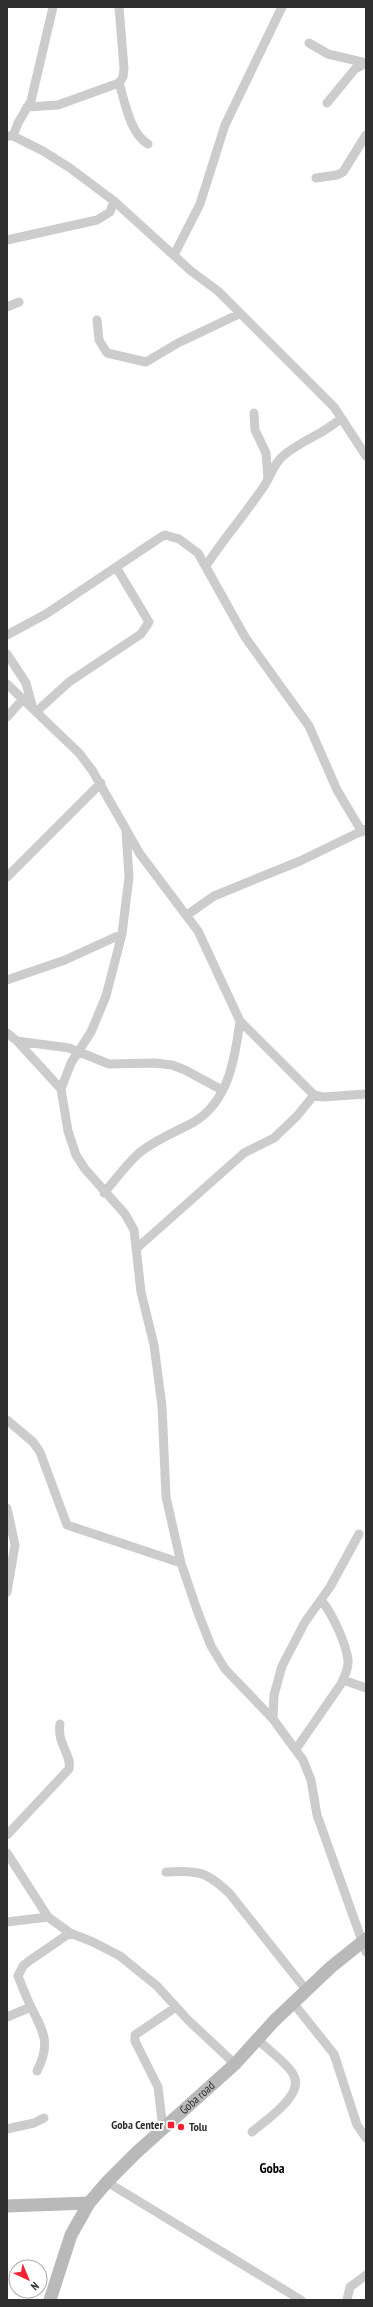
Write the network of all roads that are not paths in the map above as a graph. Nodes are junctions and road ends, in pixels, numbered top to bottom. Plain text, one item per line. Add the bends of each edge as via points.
1 (53, 7) edge
2 (119, 7) edge
3 (282, 7) edge
4 (309, 43) dead end
5 (366, 63) edge
6 (119, 83) junction
7 (327, 103) dead end
8 (27, 107) junction
9 (366, 135) edge
10 (9, 137) edge
11 (148, 144) dead end
12 (316, 178) dead end
13 (114, 201) junction
14 (7, 240) edge
15 (174, 255) junction
16 (19, 302) dead end
17 (7, 307) edge
18 (239, 314) junction
19 (97, 320) dead end
20 (254, 412) dead end
21 (341, 418) junction
22 (366, 456) edge
23 (269, 480) junction
24 (206, 566) junction
25 (116, 567) junction
26 (7, 635) edge
27 (7, 654) edge
28 (7, 684) edge
29 (23, 699) junction
30 (35, 710) junction
31 (7, 717) edge
32 (101, 783) junction
33 (364, 830) edge
34 (126, 831) junction
35 (7, 877) edge
36 (187, 915) junction
37 (122, 934) junction
38 (7, 980) edge
39 (240, 1021) junction
40 (7, 1033) edge
41 (17, 1041) junction
42 (78, 1053) junction
43 (61, 1089) junction
44 (222, 1090) junction
45 (366, 1094) edge
46 (314, 1095) junction
47 (104, 1193) junction
48 (137, 1248) junction
49 (7, 1420) edge
50 (7, 1508) edge
51 (359, 1534) dead end
52 (181, 1563) junction
53 (7, 1592) edge
54 (321, 1600) junction
55 (343, 1680) junction
56 (366, 1688) edge
57 (273, 1719) junction
58 (60, 1724) dead end
59 (296, 1749) junction
60 (7, 1835) edge
61 (7, 1852) edge
62 (166, 1872) dead end
63 (48, 1917) junction
64 (7, 1922) edge
65 (70, 1933) junction
66 (365, 1944) edge
67 (307, 1991) junction
68 (294, 2004) junction
69 (31, 2007) junction
70 (176, 2007) junction
71 (7, 2018) edge
72 (257, 2039) junction
73 (235, 2064) junction
74 (37, 2071) dead end
75 (44, 2118) dead end
76 (7, 2128) edge
77 (163, 2129) junction
78 (252, 2132) dead end
79 (366, 2138) edge
80 (107, 2182) junction
81 (89, 2203) junction
82 (7, 2206) edge
83 (366, 2275) edge
84 (50, 2300) edge
85 (301, 2300) edge
86 (347, 2300) edge

1 - 8 street via 31,101
2 - 6 street via 124,68
3 - 15 street via 224,125 200,204
4 - 5 street via 328,54
5 - 7 street via 355,69
6 - 8 street via 58,105
6 - 11 street via 130,119 143,141
8 - 10 street
9 - 12 street via 343,172
10 - 13 street via 59,161
13 - 14 street via 110,212 96,220
13 - 15 street
15 - 18 street via 218,291
16 - 17 street
18 - 19 street via 178,343 146,362 107,353 99,340
18 - 21 street via 334,407
20 - 23 street via 255,430 266,453
21 - 22 street
21 - 23 street via 282,456 277,461
23 - 24 street via 221,541
24 - 25 street via 190,546 166,535
24 - 33 street via 245,637 309,726 337,790
25 - 26 street via 46,614
25 - 30 street via 146,617 147,628
27 - 30 street via 26,683
28 - 29 street
29 - 30 street
29 - 31 street
30 - 32 street via 79,753
32 - 34 street
32 - 35 street
33 - 36 street via 300,861 214,896
34 - 36 street via 140,854
34 - 37 street via 129,877
36 - 39 street via 198,931
37 - 38 street via 65,960
37 - 42 street via 106,996 91,1032
39 - 44 street via 232,1072
39 - 46 street
40 - 41 street
41 - 42 street via 62,1047
41 - 43 street
42 - 43 street via 71,1063
42 - 44 street via 108,1064 172,1065
43 - 47 street via 68,1131 76,1155 91,1179
44 - 47 street via 213,1106 196,1121 151,1144 138,1154
45 - 46 street via 322,1097
46 - 48 street via 274,1138 244,1153
47 - 48 street via 125,1214 134,1230
48 - 52 street via 141,1292 154,1345 162,1406 166,1497
49 - 52 street via 33,1442 40,1452 67,1525
50 - 53 street via 15,1544
51 - 54 street
52 - 57 street via 211,1646 226,1669
54 - 55 street via 334,1619 348,1660
54 - 57 street via 305,1622 282,1666 274,1695
55 - 56 street
55 - 59 street
57 - 59 street
58 - 60 street via 58,1735 70,1763 69,1769
59 - 66 street via 311,1780 317,1815
61 - 63 street
62 - 67 street via 193,1871 218,1882
63 - 64 street
63 - 65 street
65 - 69 street via 29,1961 20,1971 18,1976
65 - 70 street via 120,1956 157,1986
66 - 67 street, Goba road via 331,1967
67 - 68 street, Goba road
68 - 72 street, Goba road
68 - 79 street via 334,2054 357,2125
69 - 71 street
69 - 74 street via 42,2026 45,2039 42,2061
70 - 73 street
70 - 77 street via 135,2035 135,2041 158,2087
72 - 73 street, Goba road
72 - 78 street via 293,2074 297,2083 293,2095
73 - 77 street, Goba road
75 - 76 street via 34,2123
77 - 80 street, Goba road
80 - 81 street, Goba road
80 - 85 street
81 - 82 street
81 - 84 street, Goba road via 71,2235
83 - 86 street via 350,2287

